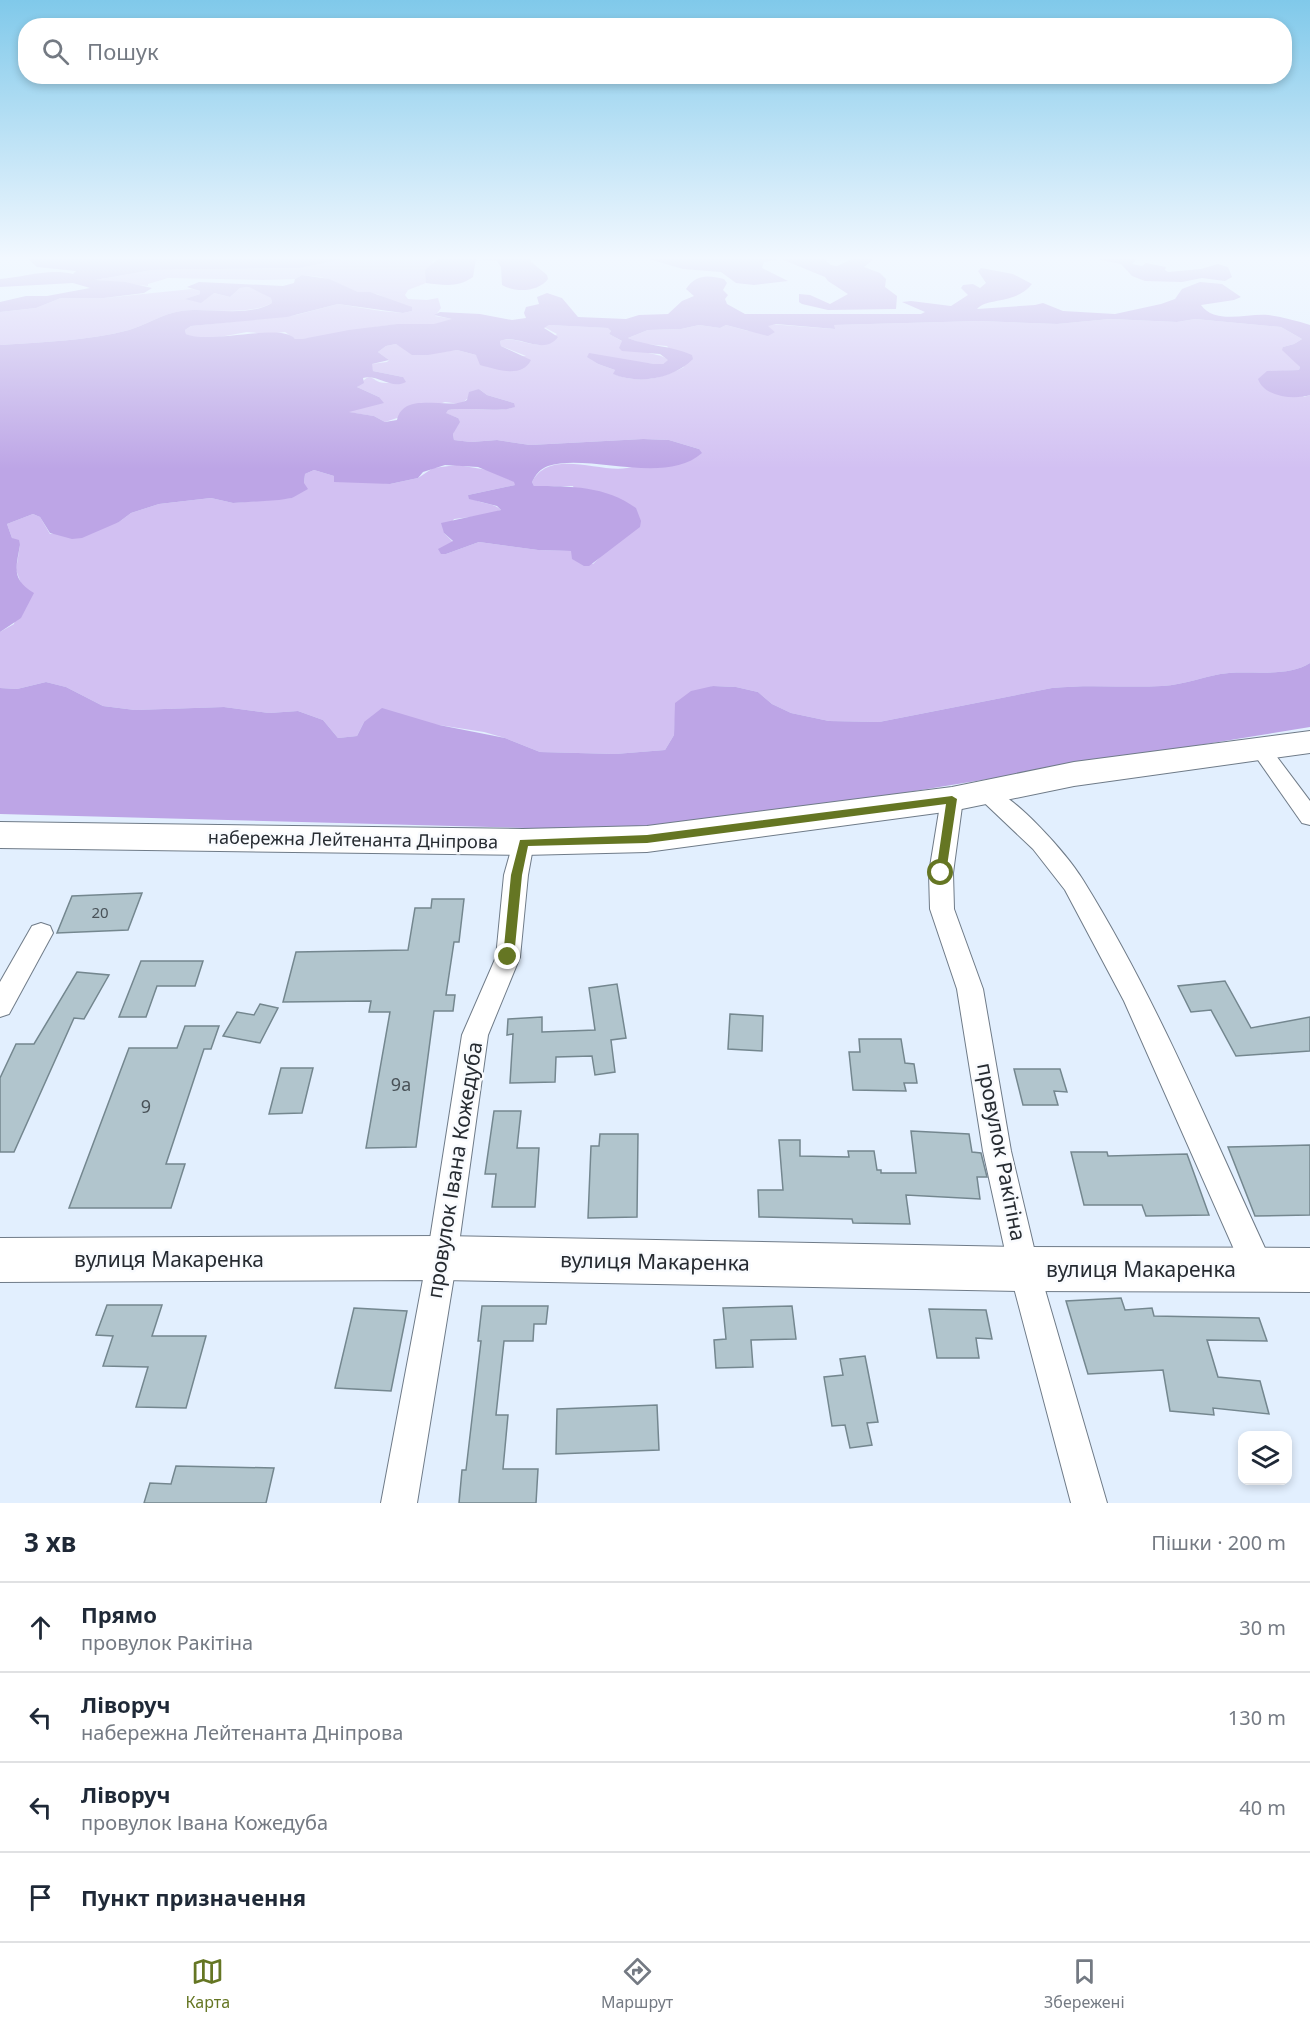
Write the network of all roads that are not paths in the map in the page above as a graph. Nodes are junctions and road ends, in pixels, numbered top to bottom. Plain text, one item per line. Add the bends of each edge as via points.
1 (1310, 742) edge
2 (1261, 750) junction
3 (986, 794) junction
4 (952, 799) junction
5 (1310, 817) edge
6 (0, 835) edge
7 (523, 842) junction
8 (41, 933) dead end
9 (0, 1006) edge
10 (442, 1258) junction
11 (0, 1260) edge
12 (1024, 1269) junction
13 (1310, 1269) edge
14 (1259, 1270) junction
15 (399, 1503) edge
16 (1089, 1503) edge

1 - 2 main road, набережна Лейтенанта Дніпрова
2 - 3 main road, набережна Лейтенанта Дніпрова via 1074,774
2 - 5 street
3 - 4 main road, набережна Лейтенанта Дніпрова
3 - 14 street via 1041,843 1074,884 1136,998
4 - 7 main road, набережна Лейтенанта Дніпрова via 647,839
4 - 12 street, провулок Ракітіна via 941,873 942,909 970,989 997,1151
6 - 7 main road, набережна Лейтенанта Дніпрова
7 - 10 street, провулок Івана Кожедуба via 508,957 475,1035
8 - 9 street
10 - 11 main road, вулиця Макаренка
10 - 12 main road, вулиця Макаренка
10 - 15 street, провулок Івана Кожедуба
12 - 14 main road, вулиця Макаренка
12 - 16 street, провулок Ракітіна
13 - 14 main road, вулиця Макаренка

